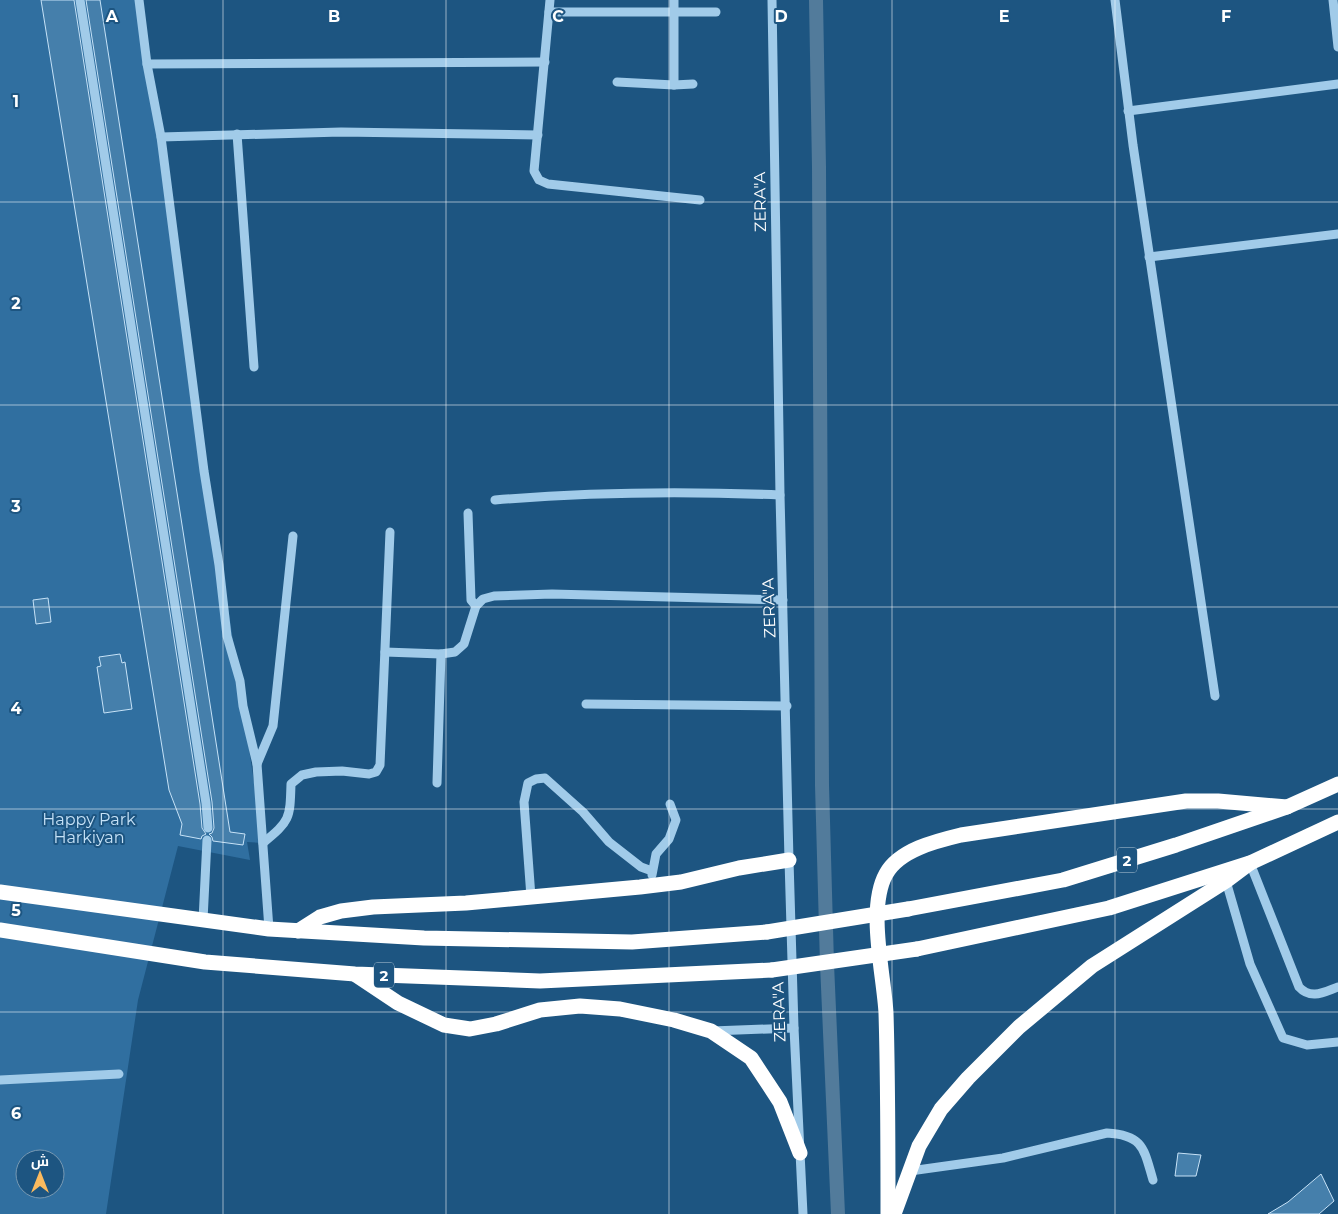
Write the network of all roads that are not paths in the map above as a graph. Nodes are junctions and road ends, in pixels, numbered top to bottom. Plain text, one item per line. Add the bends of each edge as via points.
1 (80, 0) edge
2 (139, 0) edge
3 (550, 0) edge
4 (674, 0) edge
5 (772, 0) edge
6 (1114, 0) edge
7 (1333, 0) edge
8 (549, 12) junction
9 (716, 12) dead end
10 (674, 13) junction
11 (1338, 47) edge
12 (545, 62) junction
13 (147, 64) junction
14 (617, 82) dead end
15 (693, 84) dead end
16 (1338, 84) edge
17 (674, 85) junction
18 (1128, 111) junction
19 (237, 134) junction
20 (538, 135) junction
21 (161, 137) junction
22 (700, 200) dead end
23 (1338, 234) edge
24 (1149, 256) junction
25 (254, 366) dead end
26 (780, 495) junction
27 (495, 500) dead end
28 (468, 513) dead end
29 (390, 532) dead end
30 (293, 536) dead end
31 (783, 600) junction
32 (476, 606) junction
33 (385, 652) junction
34 (441, 654) junction
35 (1216, 696) dead end
36 (586, 704) dead end
37 (787, 706) junction
38 (257, 764) junction
39 (437, 783) dead end
40 (1338, 784) edge
41 (670, 804) dead end
42 (1287, 807) junction
43 (1338, 822) edge
44 (208, 828) dead end
45 (207, 840) dead end
46 (263, 843) junction
47 (789, 860) junction
48 (1250, 863) junction
49 (652, 878) junction
50 (1226, 881) junction
51 (0, 892) edge
52 (531, 897) junction
53 (203, 920) junction
54 (269, 928) junction
55 (0, 930) edge
56 (298, 931) junction
57 (354, 974) junction
58 (1338, 987) edge
59 (794, 1028) junction
60 (711, 1030) junction
61 (1338, 1042) edge
62 (119, 1074) dead end
63 (0, 1080) edge
64 (800, 1153) junction
65 (910, 1171) junction
66 (1153, 1180) dead end
67 (803, 1214) edge
68 (888, 1214) edge
69 (894, 1214) edge

1 - 44 street
2 - 13 street
3 - 8 street
4 - 10 street
5 - 26 street, ZERA"A
6 - 18 street
7 - 11 street
8 - 10 street
8 - 12 street
9 - 10 street
10 - 17 street
12 - 13 street
12 - 20 street
13 - 21 street
14 - 17 street
15 - 17 street
16 - 18 street
18 - 24 street
19 - 20 street
19 - 21 street
19 - 25 street
20 - 22 street via 534,171 539,180 548,184
21 - 38 street via 227,636
23 - 24 street
24 - 35 street
26 - 27 street via 641,492
26 - 31 street, ZERA"A
28 - 32 street via 471,600
29 - 33 street
30 - 38 street via 273,726
31 - 32 street via 552,594 494,596 483,598
31 - 37 street, ZERA"A
32 - 34 street via 464,644 455,652
33 - 34 street
33 - 46 street via 380,765 376,772 302,775 291,784 291,808 284,826
34 - 39 street
36 - 37 street
37 - 47 street, ZERA"A
38 - 46 street
40 - 42 highway, 2
41 - 49 street via 676,820 669,839 656,854
42 - 56 highway, 2, bridge via 1063,880 767,932 632,942 424,938
42 - 68 highway via 1186,801 961,835 926,844 901,858 886,874 878,895 878,942 886,1011
43 - 48 highway, 2
45 - 53 street
46 - 54 street
47 - 49 highway via 714,875
47 - 59 street, ZERA"A
48 - 50 highway
48 - 57 highway, 2, bridge via 1109,908 917,949 772,970 540,981
48 - 58 street via 1299,987 1312,995
49 - 52 highway
49 - 52 street via 609,842 583,812 545,778 536,779 528,783 524,802
50 - 61 street via 1250,964 1283,1038 1307,1045
50 - 65 highway via 1092,966 1019,1026 941,1109 919,1146
51 - 53 highway, 2
52 - 56 highway via 373,907 320,917
53 - 54 highway, 2
54 - 56 highway, 2
55 - 57 highway, 2 via 205,962
57 - 60 highway via 398,1003 444,1025 470,1030 540,1010 580,1006 620,1009
59 - 60 street
59 - 64 street, ZERA"A
60 - 64 highway via 751,1058 780,1102
62 - 63 street
64 - 67 street, ZERA"A
65 - 66 street via 1003,1158 1107,1133 1136,1140 1143,1149
65 - 69 highway

